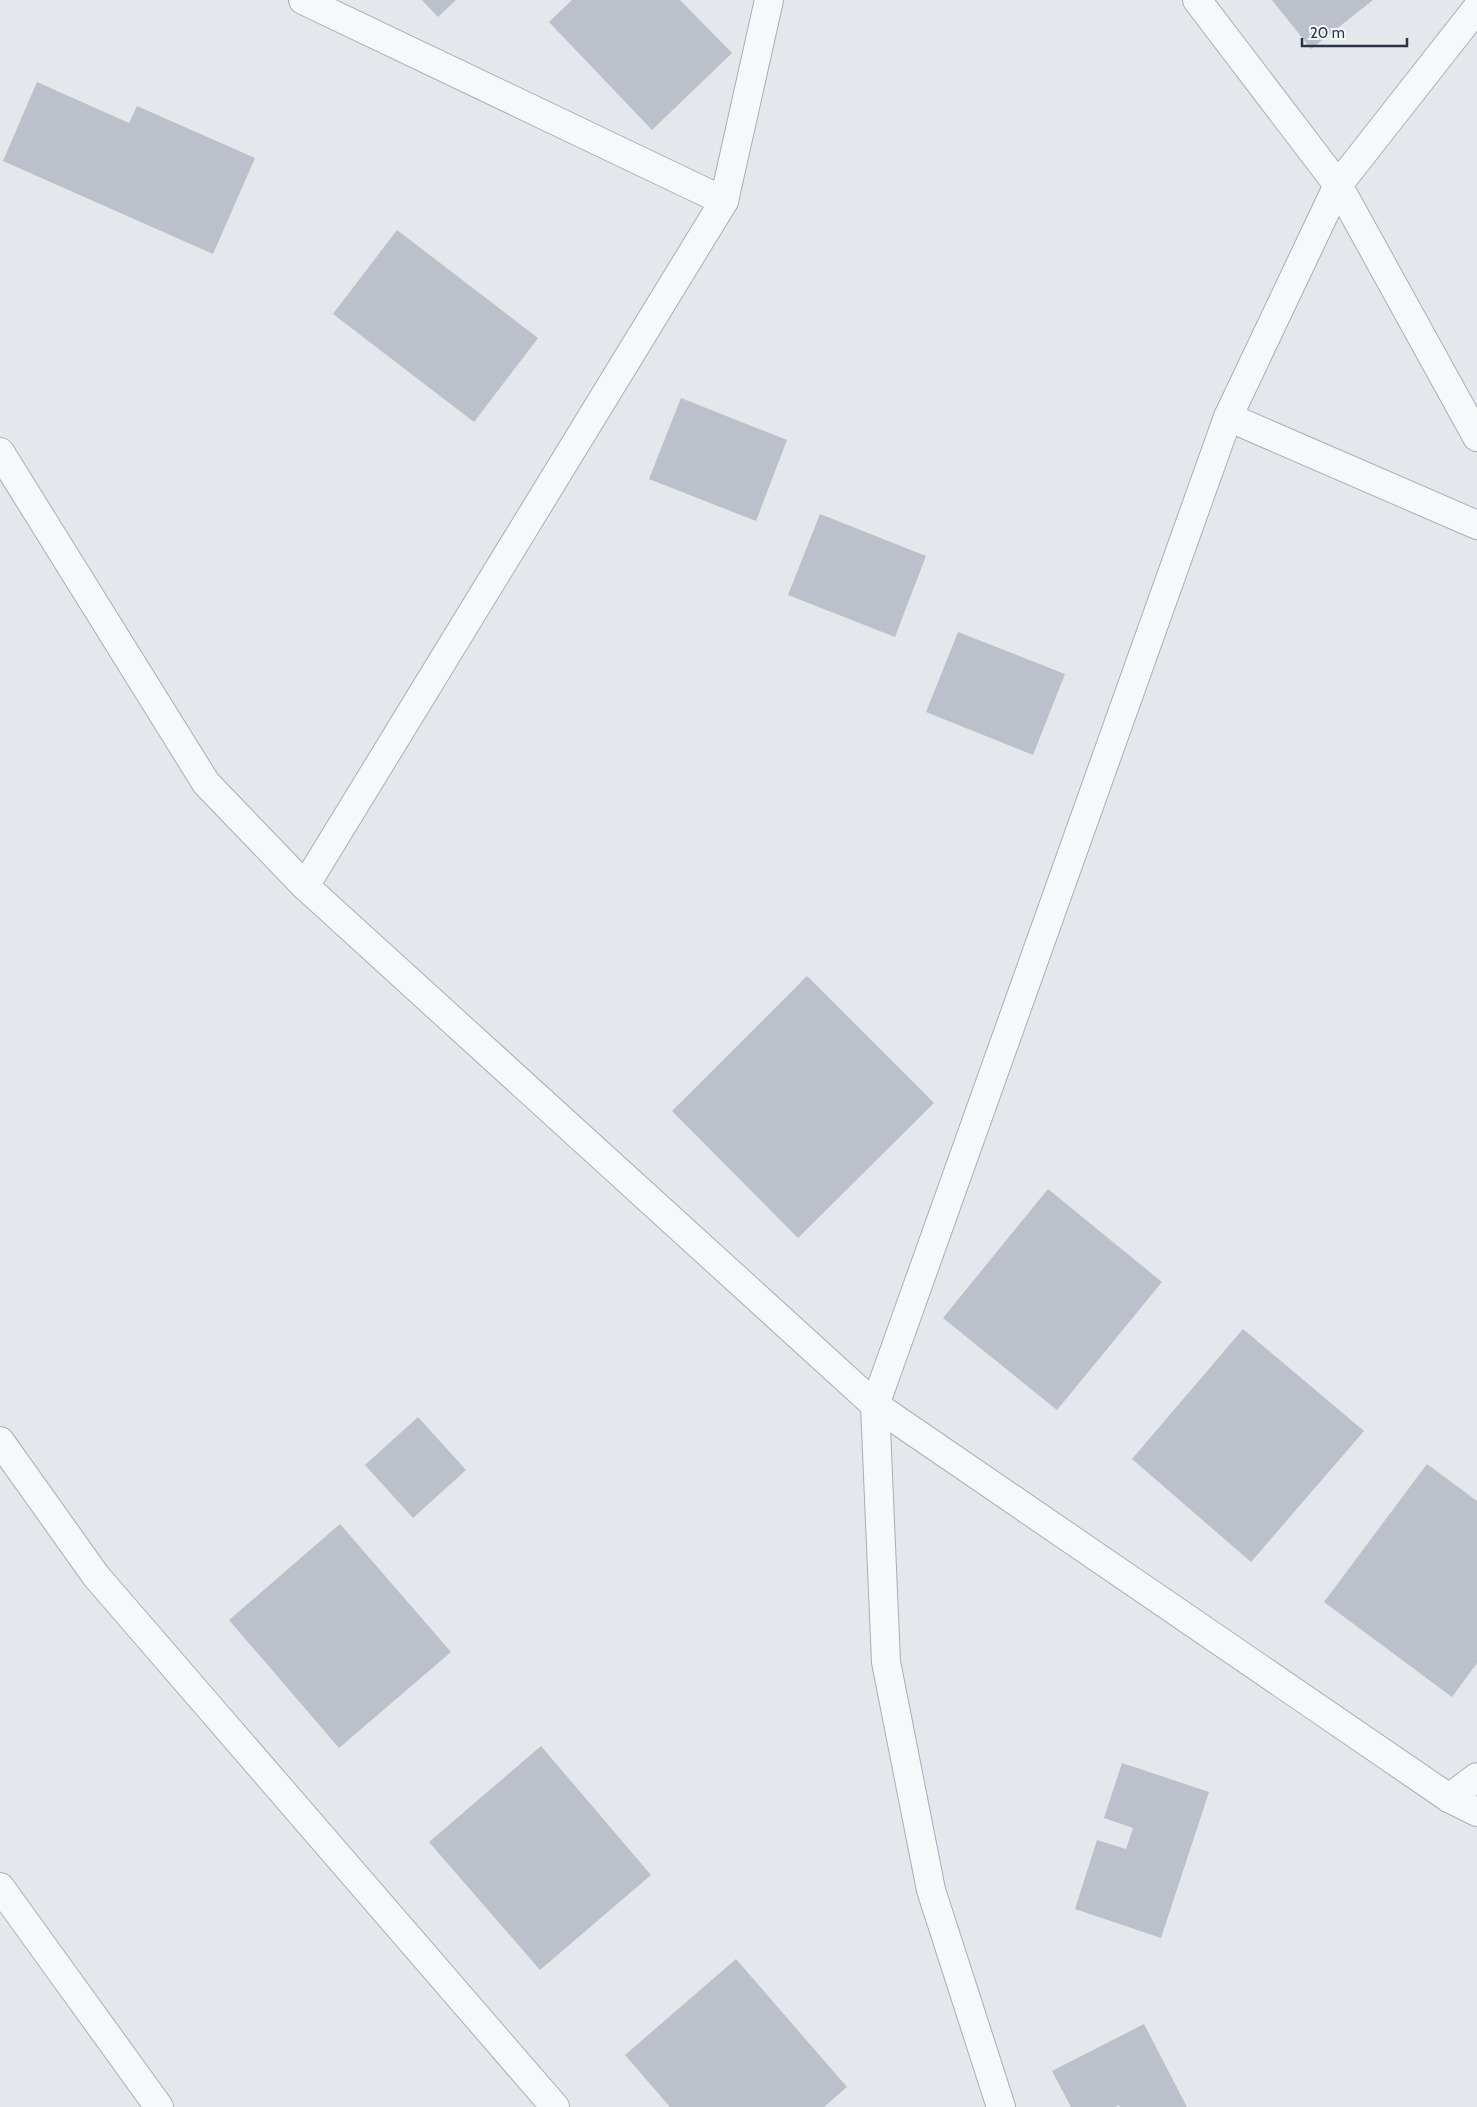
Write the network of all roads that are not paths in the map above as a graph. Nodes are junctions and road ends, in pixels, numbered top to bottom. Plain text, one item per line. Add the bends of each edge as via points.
1 (303, 0) edge
2 (769, 0) edge
3 (1197, 0) edge
4 (1477, 8) edge
5 (1338, 185) junction
6 (724, 201) junction
7 (1228, 417) junction
8 (1477, 437) edge
9 (0, 452) edge
10 (1477, 525) edge
11 (305, 886) junction
12 (875, 1405) junction
13 (0, 1441) edge
14 (1477, 1777) edge
15 (1449, 1798) junction
16 (1477, 1812) edge
17 (0, 1887) edge
18 (159, 2107) edge
19 (555, 2107) edge
20 (1002, 2107) edge

1 - 6 street
2 - 6 street
3 - 5 street
4 - 5 street
5 - 7 street
5 - 8 street
6 - 11 street
7 - 10 street
7 - 12 street
9 - 11 street via 206,783
11 - 12 street
12 - 15 street
12 - 20 street via 886,1662 931,1890
13 - 19 street via 96,1576
14 - 15 street
15 - 16 street
17 - 18 street

